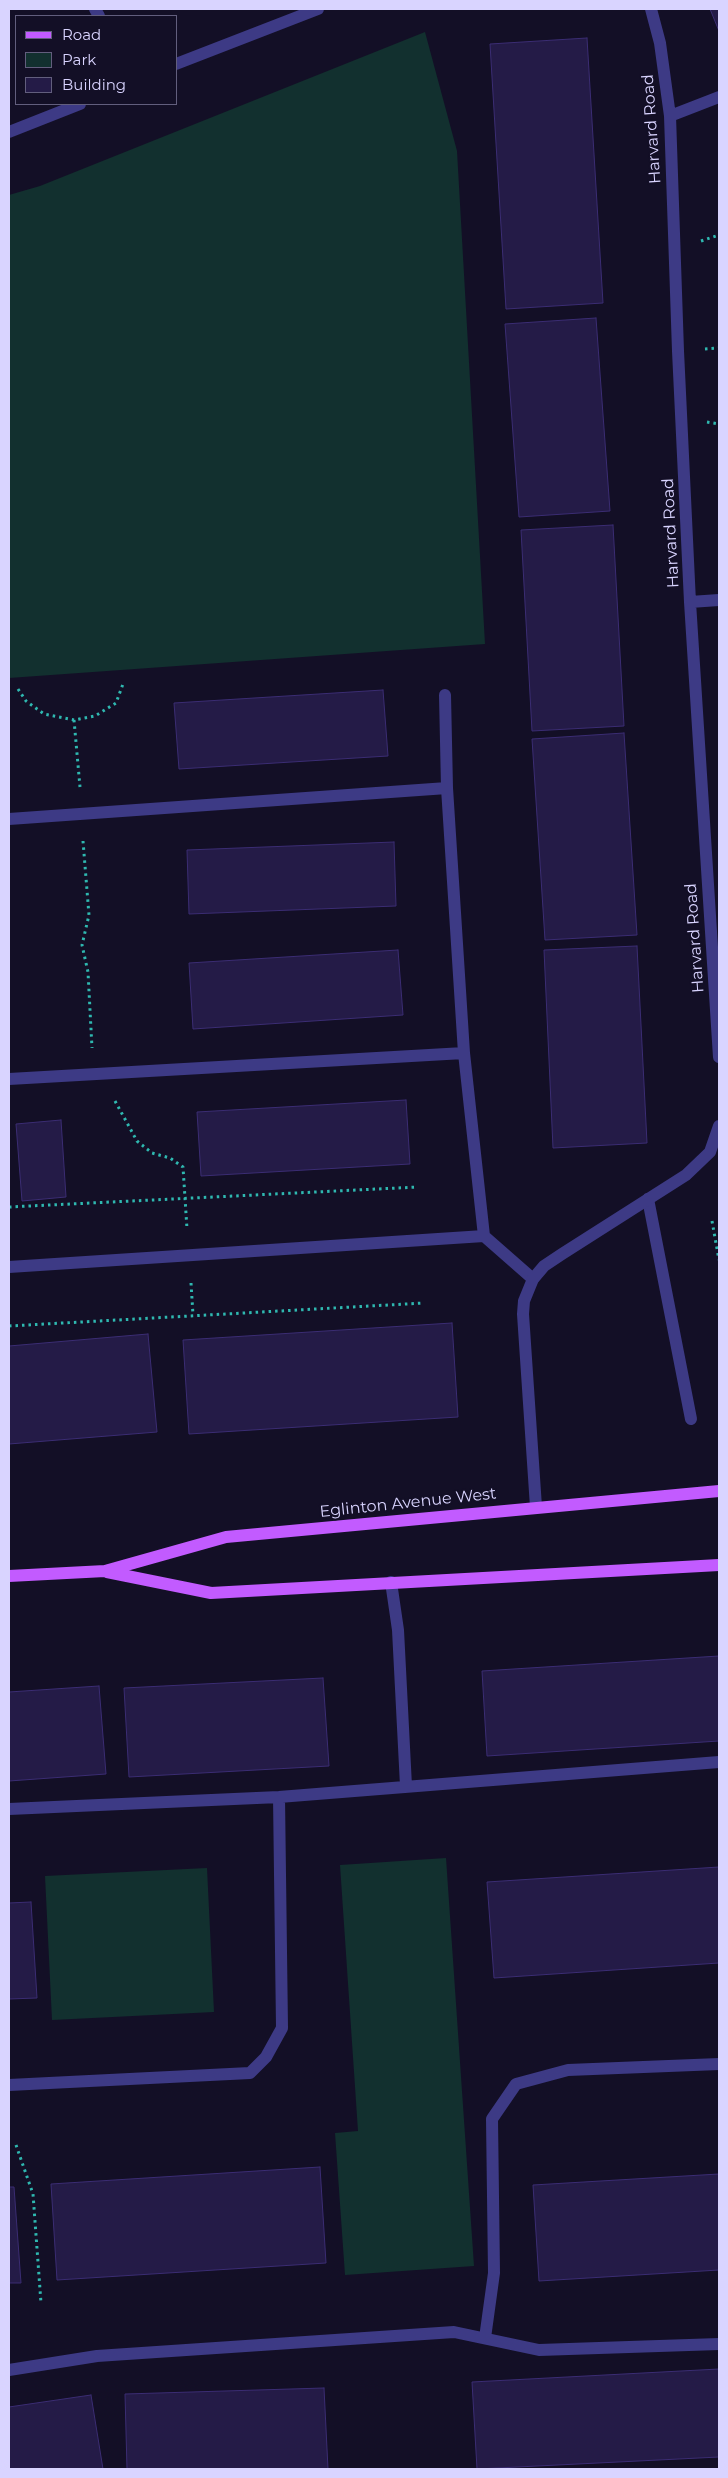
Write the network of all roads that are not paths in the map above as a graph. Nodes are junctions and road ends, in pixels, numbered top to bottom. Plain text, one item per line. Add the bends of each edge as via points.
1 (318, 9) edge
2 (651, 9) edge
3 (178, 63) edge
4 (719, 97) edge
5 (77, 105) edge
6 (670, 116) junction
7 (9, 132) edge
8 (719, 600) edge
9 (690, 602) junction
10 (445, 695) dead end
11 (447, 788) junction
12 (9, 819) edge
13 (717, 989) edge
14 (464, 1053) junction
15 (719, 1058) edge
16 (9, 1080) edge
17 (719, 1126) edge
18 (715, 1154) edge
19 (648, 1199) junction
20 (484, 1236) junction
21 (9, 1267) edge
22 (533, 1279) junction
23 (691, 1418) dead end
24 (719, 1491) edge
25 (536, 1507) junction
26 (719, 1564) edge
27 (105, 1571) junction
28 (9, 1576) edge
29 (391, 1582) junction
30 (719, 1762) edge
31 (406, 1786) junction
32 (280, 1797) junction
33 (9, 1809) edge
34 (719, 2064) edge
35 (9, 2085) edge
36 (485, 2338) junction
37 (719, 2344) edge
38 (9, 2370) edge

1 - 3 street
2 - 6 street, Harvard Road via 660,43
4 - 6 street
5 - 7 street
6 - 9 street, Harvard Road
8 - 9 street
9 - 13 street, Harvard Road
10 - 11 street
11 - 12 street
11 - 14 street
13 - 15 street, Harvard Road
14 - 16 street
14 - 20 street
17 - 18 street
18 - 19 street
19 - 22 street via 544,1266
19 - 23 street
20 - 21 street
20 - 22 street
22 - 25 street via 524,1301 523,1314
24 - 25 main road, Eglinton Avenue West
25 - 27 main road, Eglinton Avenue West via 226,1537
26 - 29 main road, Eglinton Avenue West
27 - 28 main road, Eglinton Avenue West
27 - 29 main road, Eglinton Avenue West via 211,1593
29 - 31 street via 398,1630
30 - 31 street
31 - 32 street
32 - 33 street
32 - 35 street via 282,2028 266,2057 250,2073
34 - 36 street via 568,2070 516,2084 492,2119 494,2272
36 - 37 street via 539,2350
36 - 38 street via 454,2332 97,2356

